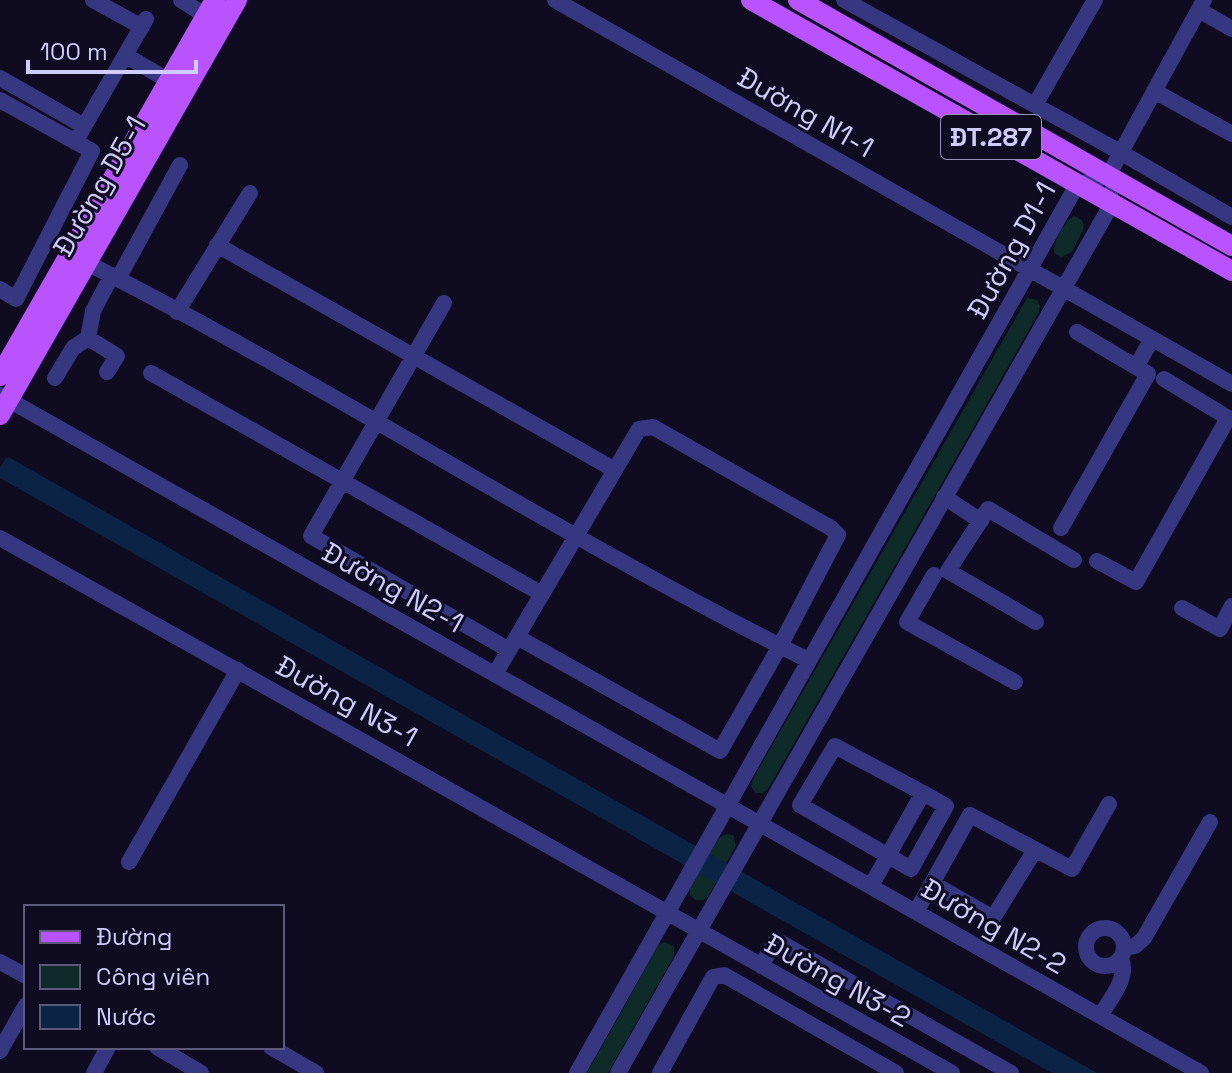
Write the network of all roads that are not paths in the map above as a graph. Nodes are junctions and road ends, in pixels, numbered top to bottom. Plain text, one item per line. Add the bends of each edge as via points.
1 (93, 0) edge
2 (181, 0) edge
3 (237, 0) edge
4 (555, 0) edge
5 (751, 0) edge
6 (844, 0) edge
7 (1095, 0) edge
8 (800, 1) edge
9 (1201, 5) edge
10 (211, 8) edge
11 (1232, 29) edge
12 (125, 55) junction
13 (0, 78) edge
14 (169, 81) junction
15 (1154, 91) junction
16 (0, 100) edge
17 (1035, 105) junction
18 (84, 126) junction
19 (1232, 134) edge
20 (75, 142) junction
21 (1120, 152) junction
22 (180, 165) dead end
23 (1108, 176) junction
24 (1077, 185) junction
25 (250, 193) dead end
26 (1111, 205) junction
27 (63, 209) junction
28 (1232, 217) edge
29 (46, 240) junction
30 (83, 245) junction
31 (217, 245) junction
32 (1232, 246) edge
33 (1030, 270) junction
34 (1232, 271) edge
35 (115, 277) junction
36 (1063, 288) junction
37 (0, 289) edge
38 (444, 303) dead end
39 (177, 312) junction
40 (1077, 332) dead end
41 (88, 338) junction
42 (1152, 339) junction
43 (414, 356) junction
44 (1136, 367) junction
45 (107, 372) dead end
46 (151, 373) dead end
47 (0, 376) edge
48 (55, 378) dead end
49 (1164, 379) dead end
50 (1232, 385) edge
51 (3, 403) edge
52 (1218, 411) junction
53 (378, 422) junction
54 (615, 470) junction
55 (343, 481) junction
56 (944, 497) junction
57 (981, 521) junction
58 (1061, 528) dead end
59 (577, 536) junction
60 (0, 538) edge
61 (908, 560) junction
62 (1074, 560) dead end
63 (1097, 561) dead end
64 (934, 575) junction
65 (542, 594) junction
66 (1232, 606) edge
67 (1182, 608) dead end
68 (513, 644) junction
69 (780, 646) junction
70 (808, 660) junction
71 (238, 670) junction
72 (495, 674) junction
73 (1015, 682) dead end
74 (923, 793) junction
75 (727, 804) junction
76 (1109, 804) dead end
77 (1210, 822) dead end
78 (761, 824) junction
79 (1035, 850) junction
80 (888, 856) junction
81 (129, 862) dead end
82 (932, 883) junction
83 (871, 886) junction
84 (916, 912) junction
85 (667, 914) junction
86 (699, 933) junction
87 (0, 962) edge
88 (761, 966) junction
89 (24, 975) edge
90 (820, 999) junction
91 (24, 1009) edge
92 (1100, 1016) junction
93 (807, 1022) junction
94 (107, 1049) edge
95 (160, 1049) edge
96 (274, 1049) edge
97 (0, 1051) edge
98 (94, 1073) edge
99 (201, 1073) edge
100 (316, 1073) edge
101 (577, 1073) edge
102 (618, 1073) edge
103 (660, 1073) edge
104 (896, 1073) edge
105 (952, 1073) edge
106 (1011, 1073) edge
107 (1201, 1073) edge

1 - 12 street via 144,23
2 - 10 street
3 - 30 main road, Đường D5-1
4 - 33 street, Đường N1-1
5 - 24 main road, ĐT.287
6 - 17 street
7 - 17 street
8 - 23 main road, ĐT.287
9 - 11 street
9 - 15 street
10 - 14 main road, Đường D5-1
12 - 14 street
12 - 18 street
13 - 18 street
14 - 30 main road, Đường D5-1
15 - 19 street
15 - 21 street
16 - 20 street
17 - 21 street
18 - 20 street
20 - 27 street via 92,151
21 - 23 street
21 - 28 street
22 - 35 street
23 - 24 street, Đường D1-1
23 - 26 street
23 - 32 main road, ĐT.287
24 - 26 main road, ĐT.287
24 - 33 street, Đường D1-1
25 - 31 street
26 - 34 main road, ĐT.287
26 - 36 street
27 - 29 street
27 - 30 street
29 - 30 street
29 - 37 street via 16,299
30 - 35 street
30 - 47 main road, Đường D5-1
30 - 51 main road, Đường D5-1
31 - 39 street
31 - 43 street
33 - 36 street, Đường N1-1
33 - 70 street, Đường D1-1
35 - 39 street
35 - 41 street via 93,311
36 - 42 street, Đường N1-1
36 - 56 street
38 - 43 street
39 - 53 street
40 - 44 street
41 - 45 street via 117,356
41 - 48 street via 73,348
42 - 44 street
42 - 50 street, Đường N1-1
43 - 53 street
43 - 54 street
44 - 58 street via 1148,374
46 - 55 street
49 - 52 street
50 - 52 street
51 - 72 street, Đường N2-1
52 - 63 street via 1228,418 1136,582
53 - 55 street
53 - 59 street
54 - 59 street
54 - 69 street via 639,429 653,427 837,532 838,540
55 - 65 street
55 - 68 street via 311,536
56 - 57 street
56 - 61 street
57 - 62 street via 988,509
57 - 64 street via 948,571 1038,627
59 - 65 street
59 - 69 street
60 - 71 street, Đường N3-1
61 - 64 street
61 - 78 street
64 - 73 street via 907,622
65 - 68 street
66 - 67 street via 1220,629
68 - 69 street via 720,751
68 - 72 street
69 - 70 street
70 - 75 street, Đường D1-1
71 - 81 street
71 - 85 street, Đường N3-1
72 - 75 street, Đường N2-1
74 - 80 street
74 - 80 street via 946,806 911,869
74 - 80 street via 835,746 800,805
75 - 78 street, Đường N2-1
75 - 85 street, Đường D1-1
76 - 79 street via 1072,869
77 - 92 street via 1144,938 1123,953 1123,974
78 - 83 street, Đường N2-2
78 - 86 street
79 - 82 street via 993,918
79 - 82 street via 970,815
80 - 83 street
82 - 84 street
83 - 84 street, Đường N2-2
84 - 92 street, Đường N2-2
85 - 86 street, Đường N3-1
85 - 101 street, Đường D1-1
86 - 88 street, Đường N3-2
86 - 102 street
87 - 89 street
88 - 90 street, Đường N3-2
88 - 106 street via 776,940
90 - 93 street
90 - 105 street, Đường N3-2
91 - 97 street
92 - 107 street, Đường N2-2
93 - 103 street via 718,974
93 - 104 street
94 - 98 street
95 - 99 street
96 - 100 street

